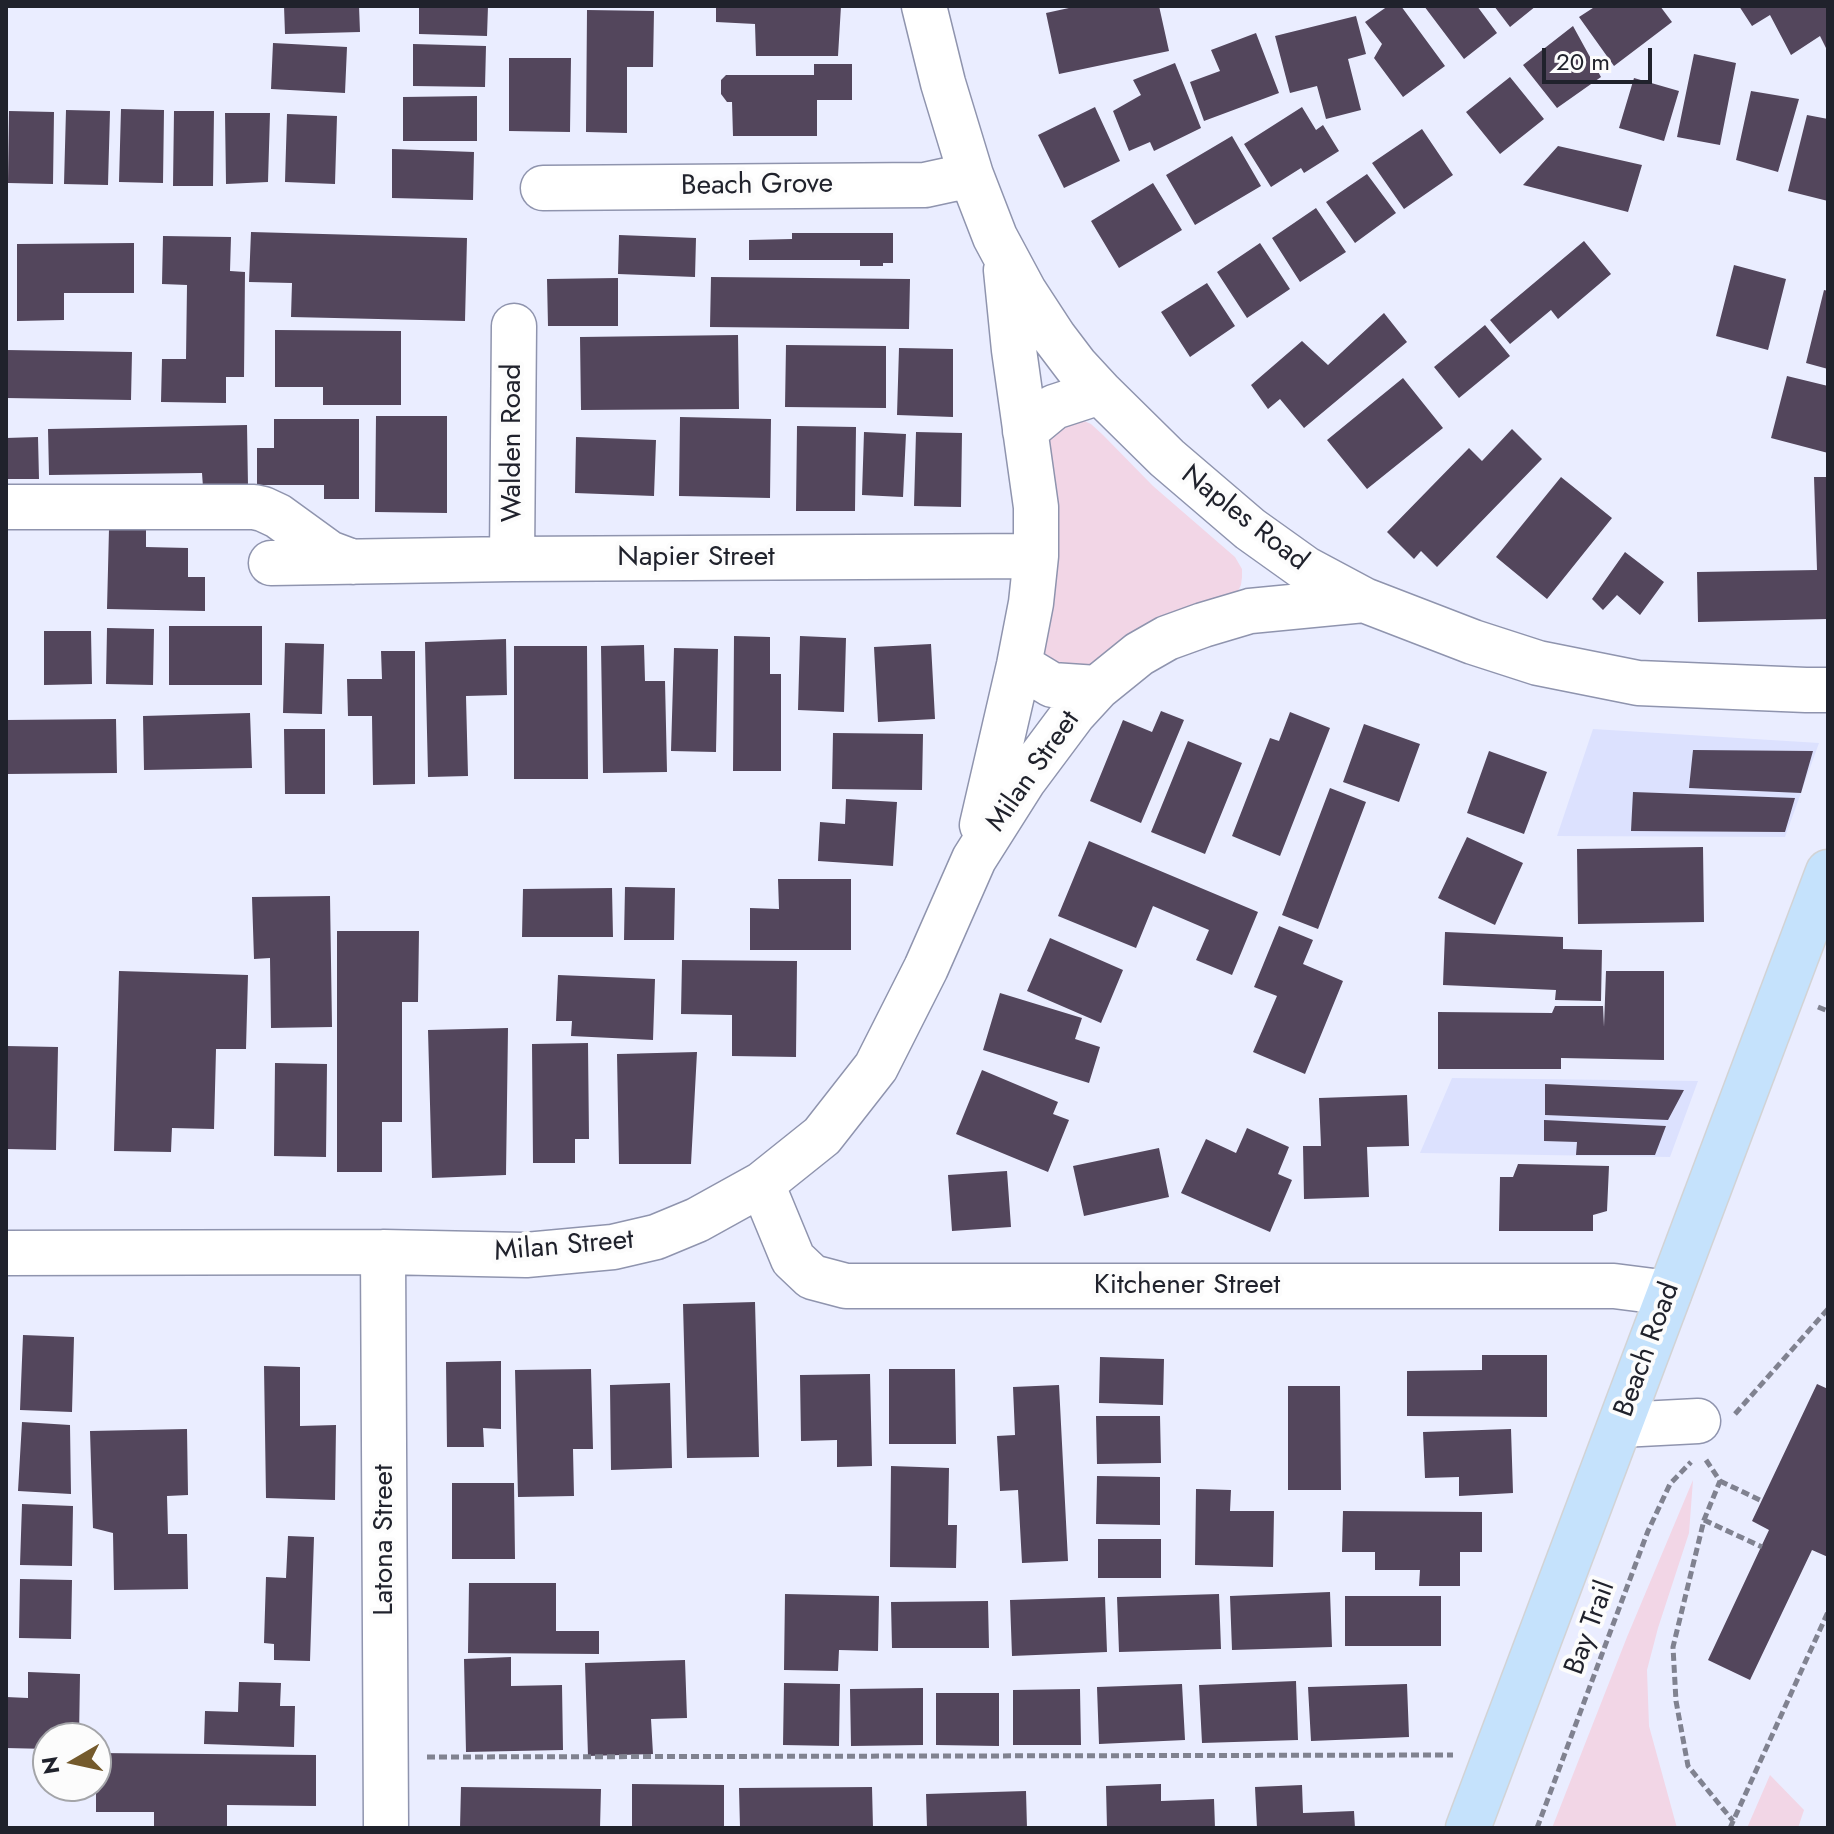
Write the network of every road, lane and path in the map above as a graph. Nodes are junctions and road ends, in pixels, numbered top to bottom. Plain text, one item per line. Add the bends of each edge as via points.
1 (924, 6) edge
2 (971, 175) junction
3 (543, 188) dead end
4 (1004, 255) junction
5 (514, 326) dead end
6 (1100, 392) junction
7 (1025, 431) junction
8 (6, 507) edge
9 (1036, 556) junction
10 (512, 559) junction
11 (355, 562) junction
12 (271, 563) dead end
13 (1364, 600) junction
14 (1019, 665) junction
15 (1097, 688) junction
16 (1828, 690) edge
17 (974, 859) junction
18 (1828, 872) edge
19 (762, 1184) junction
20 (383, 1252) junction
21 (6, 1253) edge
22 (1669, 1293) junction
23 (1828, 1309) edge
24 (1621, 1425) junction
25 (1710, 1430) junction
26 (1720, 1481) junction
27 (1762, 1501) dead end
28 (1704, 1520) junction
29 (1762, 1547) dead end
30 (1828, 1612) edge
31 (1495, 1755) junction
32 (386, 1757) junction
33 (1733, 1821) junction
34 (386, 1828) edge
35 (1468, 1828) edge
36 (1537, 1828) edge
37 (1730, 1828) edge

1 - 2 street, Naples Road
2 - 3 street, Beach Grove via 925,185
2 - 4 street, Naples Road
4 - 6 street, Naples Road via 1054,337
4 - 7 street, Milan Street
5 - 10 street, Walden Road
6 - 7 street via 1054,407
6 - 13 street, Naples Road via 1250,529 1306,569
7 - 9 street, Milan Street via 1036,507
8 - 11 street, Napier Street via 254,507 278,516 329,553
9 - 10 street, Napier Street
9 - 14 street, Milan Street
10 - 11 street, Napier Street
11 - 12 street, Napier Street
13 - 15 street, Milan Street via 1250,611 1203,625 1139,654
13 - 16 street, Naples Road via 1473,642 1595,675 1638,683
14 - 15 street, Milan Street via 1052,685
14 - 17 street, Milan Street
15 - 17 street, Milan Street via 1024,780
17 - 19 street, Milan Street via 876,1067 822,1136
18 - 22 main road, Beach Road
19 - 20 street, Milan Street via 697,1220 613,1247 526,1255
19 - 22 street, Kitchener Street via 793,1259 812,1277 846,1286 1614,1286
20 - 21 street, Milan Street
20 - 32 street, Latona Street
22 - 24 main road, Beach Road
23 - 25 path, Bay Trail
24 - 25 street
24 - 31 main road, Beach Road
25 - 26 path
25 - 36 path, Bay Trail via 1670,1484 1648,1531
26 - 27 path
26 - 28 path
28 - 29 path
28 - 33 path via 1673,1647 1676,1701 1688,1766
30 - 33 path
31 - 32 path
31 - 35 main road, Beach Road
32 - 34 street, Latona Street
33 - 37 path

